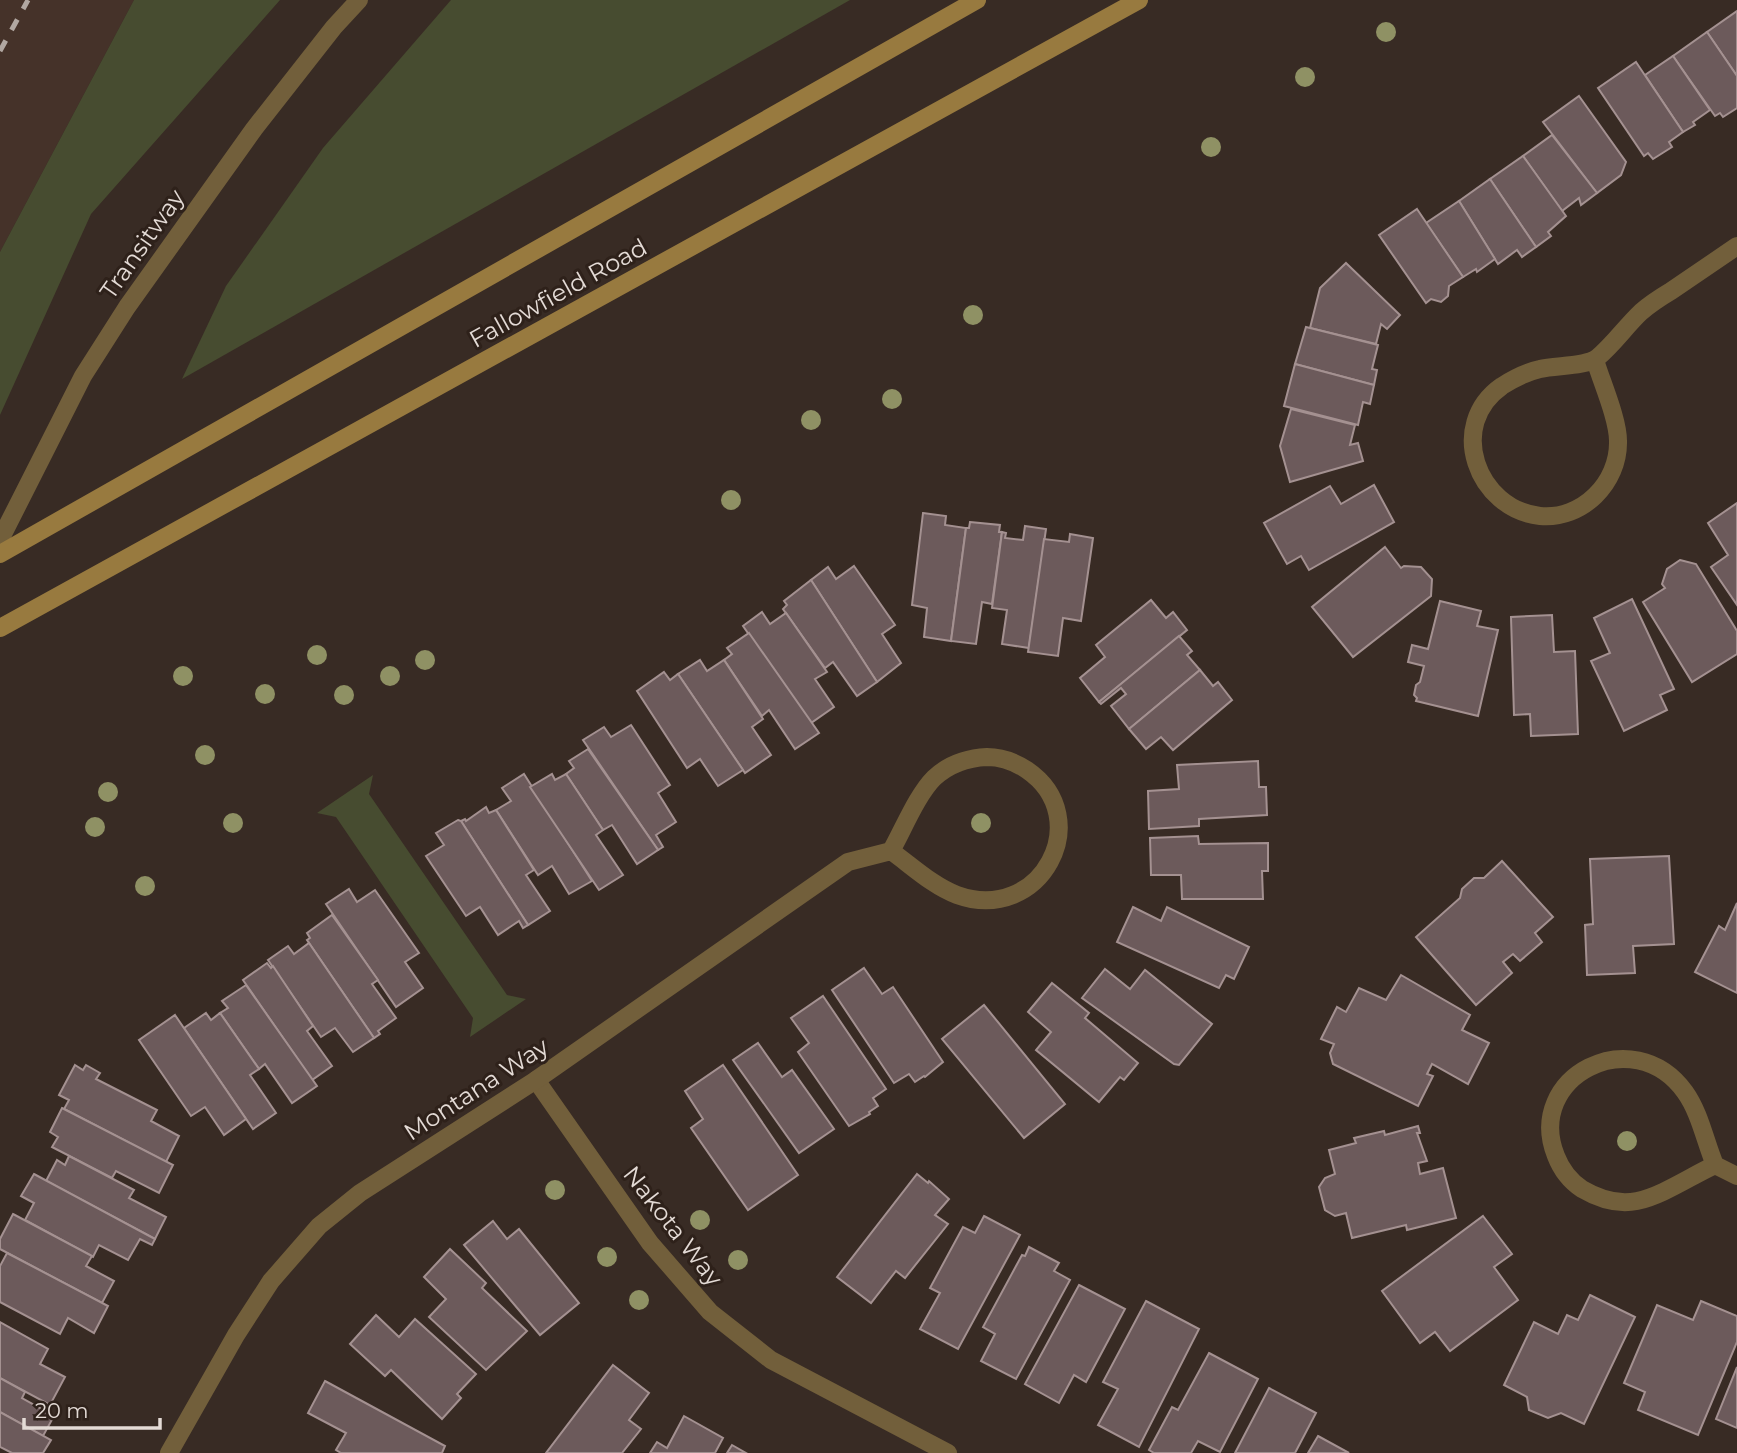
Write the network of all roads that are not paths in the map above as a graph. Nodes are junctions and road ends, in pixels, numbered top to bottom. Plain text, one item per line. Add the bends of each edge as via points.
1 (359, 0) edge
2 (977, 0) edge
3 (1139, 0) edge
4 (1737, 246) edge
5 (1595, 360) junction
6 (0, 540) edge
7 (0, 554) edge
8 (0, 628) edge
9 (891, 851) junction
10 (536, 1080) junction
11 (1714, 1166) junction
12 (1737, 1176) edge
13 (169, 1453) edge
14 (948, 1453) edge

1 - 6 street, Transitway via 254,129 127,307 83,376
2 - 7 main road, Fallowfield Road
3 - 8 main road, Fallowfield Road
4 - 5 street via 1643,310
5 - 5 street via 1519,376 1484,404 1472,448 1477,470 1506,505 1549,517 1572,512 1606,483 1616,463 1618,440
9 - 9 street via 933,779 951,765 972,758 995,757 1017,763 1036,776 1058,815 1052,859 1021,893 1000,900 977,901 955,894
9 - 10 street, Montana Way via 848,862
10 - 13 street, Montana Way via 360,1193 319,1227 271,1281
10 - 14 street, Nakota Way via 650,1243 710,1312 771,1360
11 - 11 street via 1639,1201 1616,1202 1594,1196 1575,1184 1560,1166 1552,1145 1551,1122 1557,1101 1569,1082 1608,1059 1653,1064 1672,1076 1686,1094
11 - 12 street

